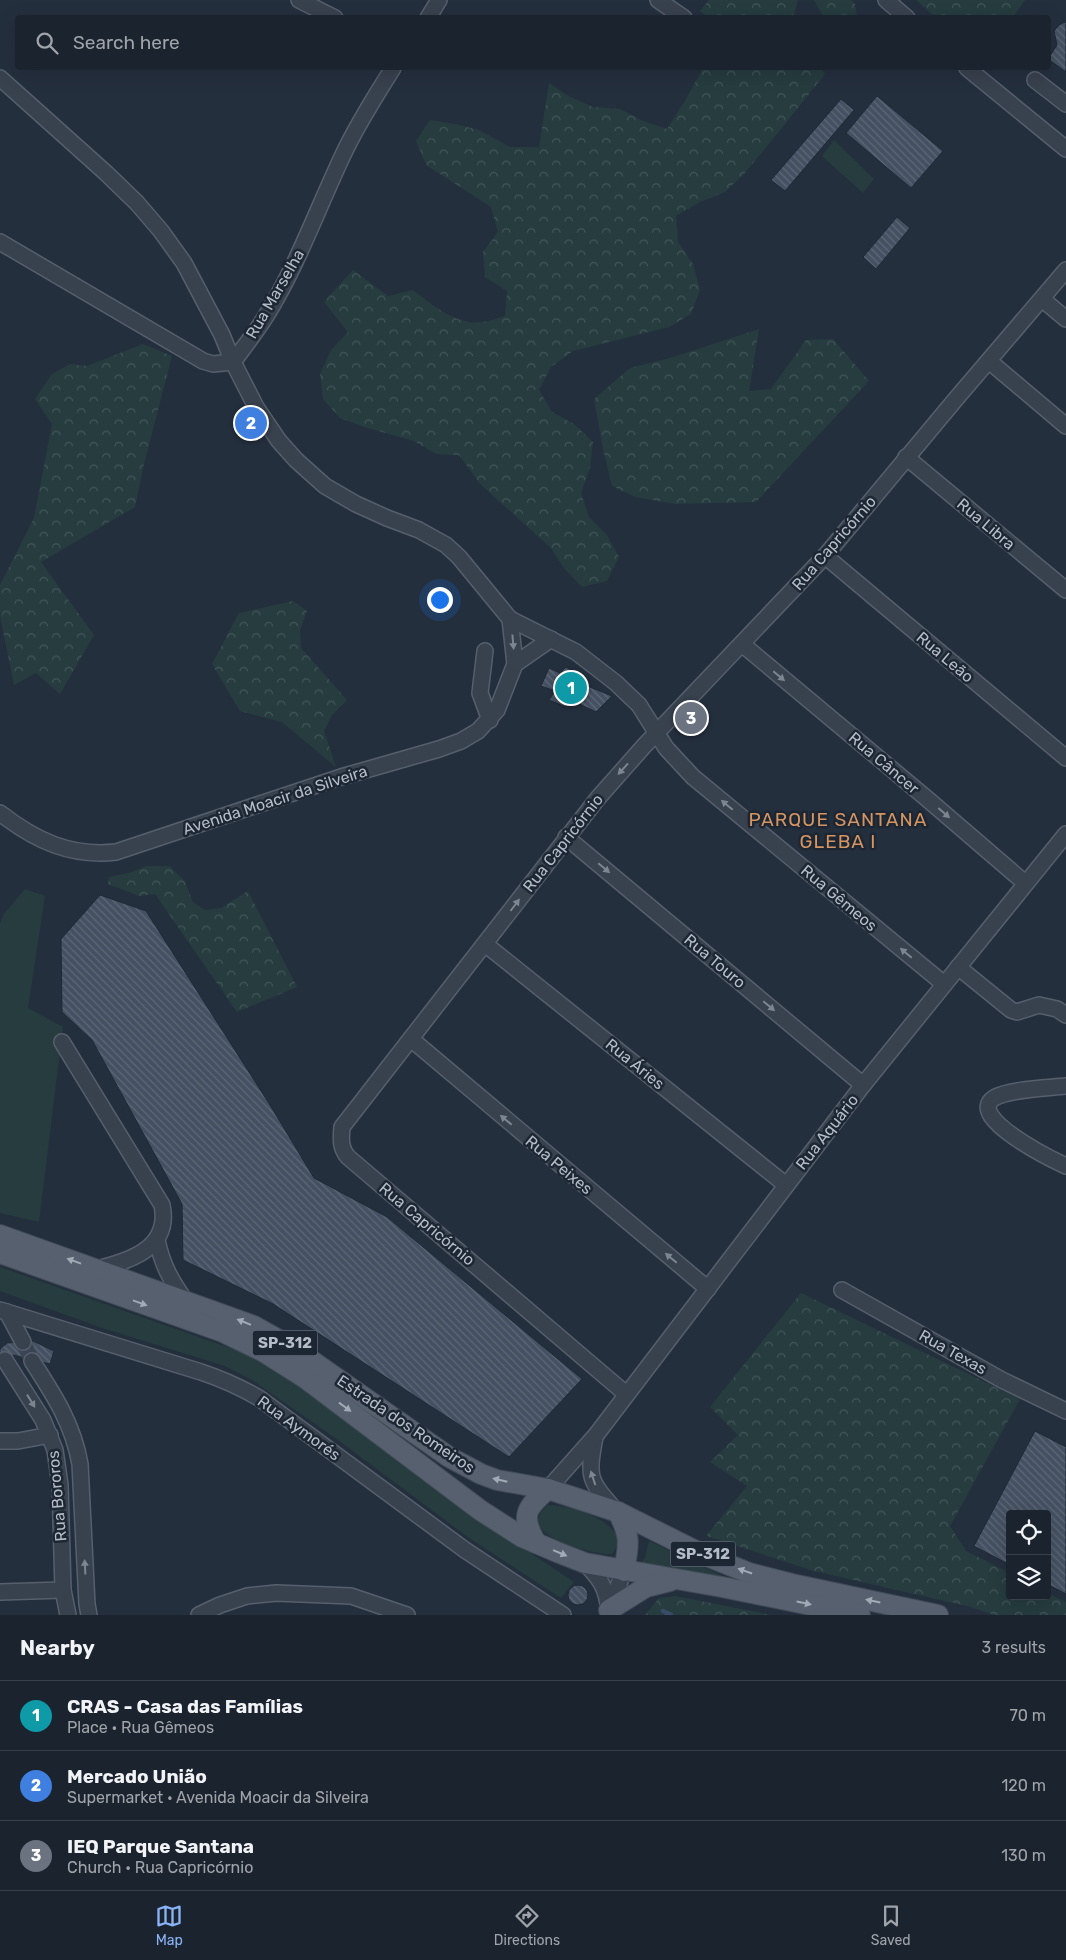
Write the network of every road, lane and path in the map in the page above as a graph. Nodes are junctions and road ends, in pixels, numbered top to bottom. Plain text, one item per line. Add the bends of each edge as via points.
1 (299, 0) edge
2 (440, 0) edge
3 (658, 0) edge
4 (886, 0) edge
5 (329, 15) edge
6 (430, 15) edge
7 (680, 15) edge
8 (904, 15) edge
9 (392, 70) edge
10 (970, 70) edge
11 (0, 78) edge
12 (1035, 80) dead end
13 (1066, 104) edge
14 (1066, 149) edge
15 (0, 242) edge
16 (1066, 270) edge
17 (1042, 299) junction
18 (1066, 319) edge
19 (989, 361) junction
20 (233, 362) junction
21 (1066, 426) edge
22 (906, 458) junction
23 (825, 556) junction
24 (1066, 590) edge
25 (510, 619) junction
26 (551, 639) junction
27 (742, 644) junction
28 (485, 651) dead end
29 (515, 664) junction
30 (490, 720) junction
31 (656, 734) junction
32 (1066, 758) edge
33 (0, 813) edge
34 (1066, 834) edge
35 (566, 837) junction
36 (1025, 883) junction
37 (485, 944) junction
38 (958, 967) junction
39 (944, 984) junction
40 (1066, 1015) edge
41 (411, 1039) junction
42 (62, 1042) dead end
43 (863, 1085) junction
44 (1066, 1086) edge
45 (1066, 1166) edge
46 (786, 1185) junction
47 (0, 1235) edge
48 (157, 1240) junction
49 (0, 1252) edge
50 (97, 1269) junction
51 (708, 1289) junction
52 (842, 1290) dead end
53 (185, 1300) junction
54 (3, 1311) edge
55 (23, 1342) tunnel mouth
56 (5, 1360) dead end
57 (32, 1361) tunnel mouth
58 (626, 1394) junction
59 (1066, 1411) edge
60 (50, 1435) junction
61 (596, 1435) junction
62 (0, 1441) edge
63 (548, 1489) junction
64 (618, 1512) junction
65 (536, 1543) junction
66 (585, 1564) junction
67 (624, 1571) junction
68 (676, 1580) junction
69 (63, 1590) junction
70 (0, 1592) edge
71 (606, 1612) edge
72 (68, 1615) edge
73 (89, 1615) edge
74 (200, 1615) edge
75 (407, 1615) edge
76 (563, 1615) edge
77 (860, 1615) edge
78 (938, 1615) edge

1 - 5 street
2 - 6 street
3 - 7 street
4 - 8 street
9 - 20 street, Rua Marselha via 345,150 281,290
10 - 14 street
11 - 20 street via 106,174 161,232 184,263
12 - 13 street
15 - 20 street via 203,361 213,364
16 - 17 street, Rua Capricórnio
17 - 18 street
17 - 19 street, Rua Capricórnio
19 - 21 street
19 - 22 street, Rua Capricórnio
20 - 25 street via 266,423 309,473 356,504 446,545
22 - 23 street, Rua Capricórnio
22 - 24 street, Rua Libra
23 - 27 street, Rua Capricórnio
23 - 32 street, Rua Leão
25 - 26 street, Rua Gêmeos
25 -> 29 street, Avenida Moacir da Silveira
26 - 29 street
26 - 31 street, Rua Gêmeos via 583,657 616,683 639,704
27 - 31 street, Rua Capricórnio
27 -> 36 street, Rua Câncer
28 - 30 street via 480,692
29 - 30 street, Avenida Moacir da Silveira
30 - 33 street, Avenida Moacir da Silveira via 461,741 439,749 116,852 90,854 52,845
31 -> 35 street, Rua Capricórnio
39 -> 31 street, Rua Gêmeos via 693,777 673,758
34 - 36 street, Rua Aquário
37 -> 35 street, Rua Capricórnio
35 -> 43 street, Rua Touro
36 - 38 street, Rua Aquário
37 - 41 street, Rua Capricórnio
37 - 46 street, Rua Áries
38 - 39 street, Rua Aquário
38 - 40 street via 1017,1012 1039,1005 1057,1009
39 - 43 street, Rua Aquário
51 -> 41 street, Rua Peixes
41 - 58 street, Rua Capricórnio via 342,1127 344,1152
42 - 48 street via 162,1205 164,1218
43 - 46 street, Rua Aquário
44 - 45 street via 1009,1093 994,1098 988,1105 990,1115 999,1126
46 - 51 street, Rua Aquário
50 -> 47 main road, Estrada dos Romeiros / SP-312
48 - 50 street via 130,1260
48 - 53 street via 168,1275
49 -> 65 main road, Estrada dos Romeiros / SP-312 via 223,1332 264,1352 306,1378 459,1496
50 - 53 main road, Estrada dos Romeiros / SP-312
51 - 58 street, Rua Aquário
52 - 59 street, Rua Texas via 1002,1380
63 -> 53 main road, Estrada dos Romeiros / SP-312 via 496,1480 464,1466 288,1345 254,1326
54 - 55 street
54 - 76 street, Rua Aymorés via 241,1387 465,1550
56 -> 60 street, Rua Bororos
73 -> 57 street, Rua Bororos via 76,1442 64,1413
58 - 61 street, Rua Aquário
60 - 62 street
60 - 69 street, Rua Bororos via 60,1485
61 - 63 street, Rua Aquário
64 -> 61 street via 593,1483 590,1472
63 - 64 main road, Estrada dos Romeiros / SP-312
63 - 65 main road via 536,1499 526,1516 527,1528
64 - 67 main road via 627,1529
78 -> 64 main road, Estrada dos Romeiros / SP-312 via 749,1573 702,1554
65 -> 66 main road, Estrada dos Romeiros / SP-312
66 - 67 main road, Estrada dos Romeiros / SP-312
66 - 71 street via 605,1588
67 - 68 main road, Estrada dos Romeiros / SP-312
67 - 71 street
68 - 71 main road via 646,1587
68 -> 77 main road, Estrada dos Romeiros / SP-312
69 - 70 street
69 - 72 street, Rua Bororos
74 - 75 street via 247,1596 276,1593 351,1596

